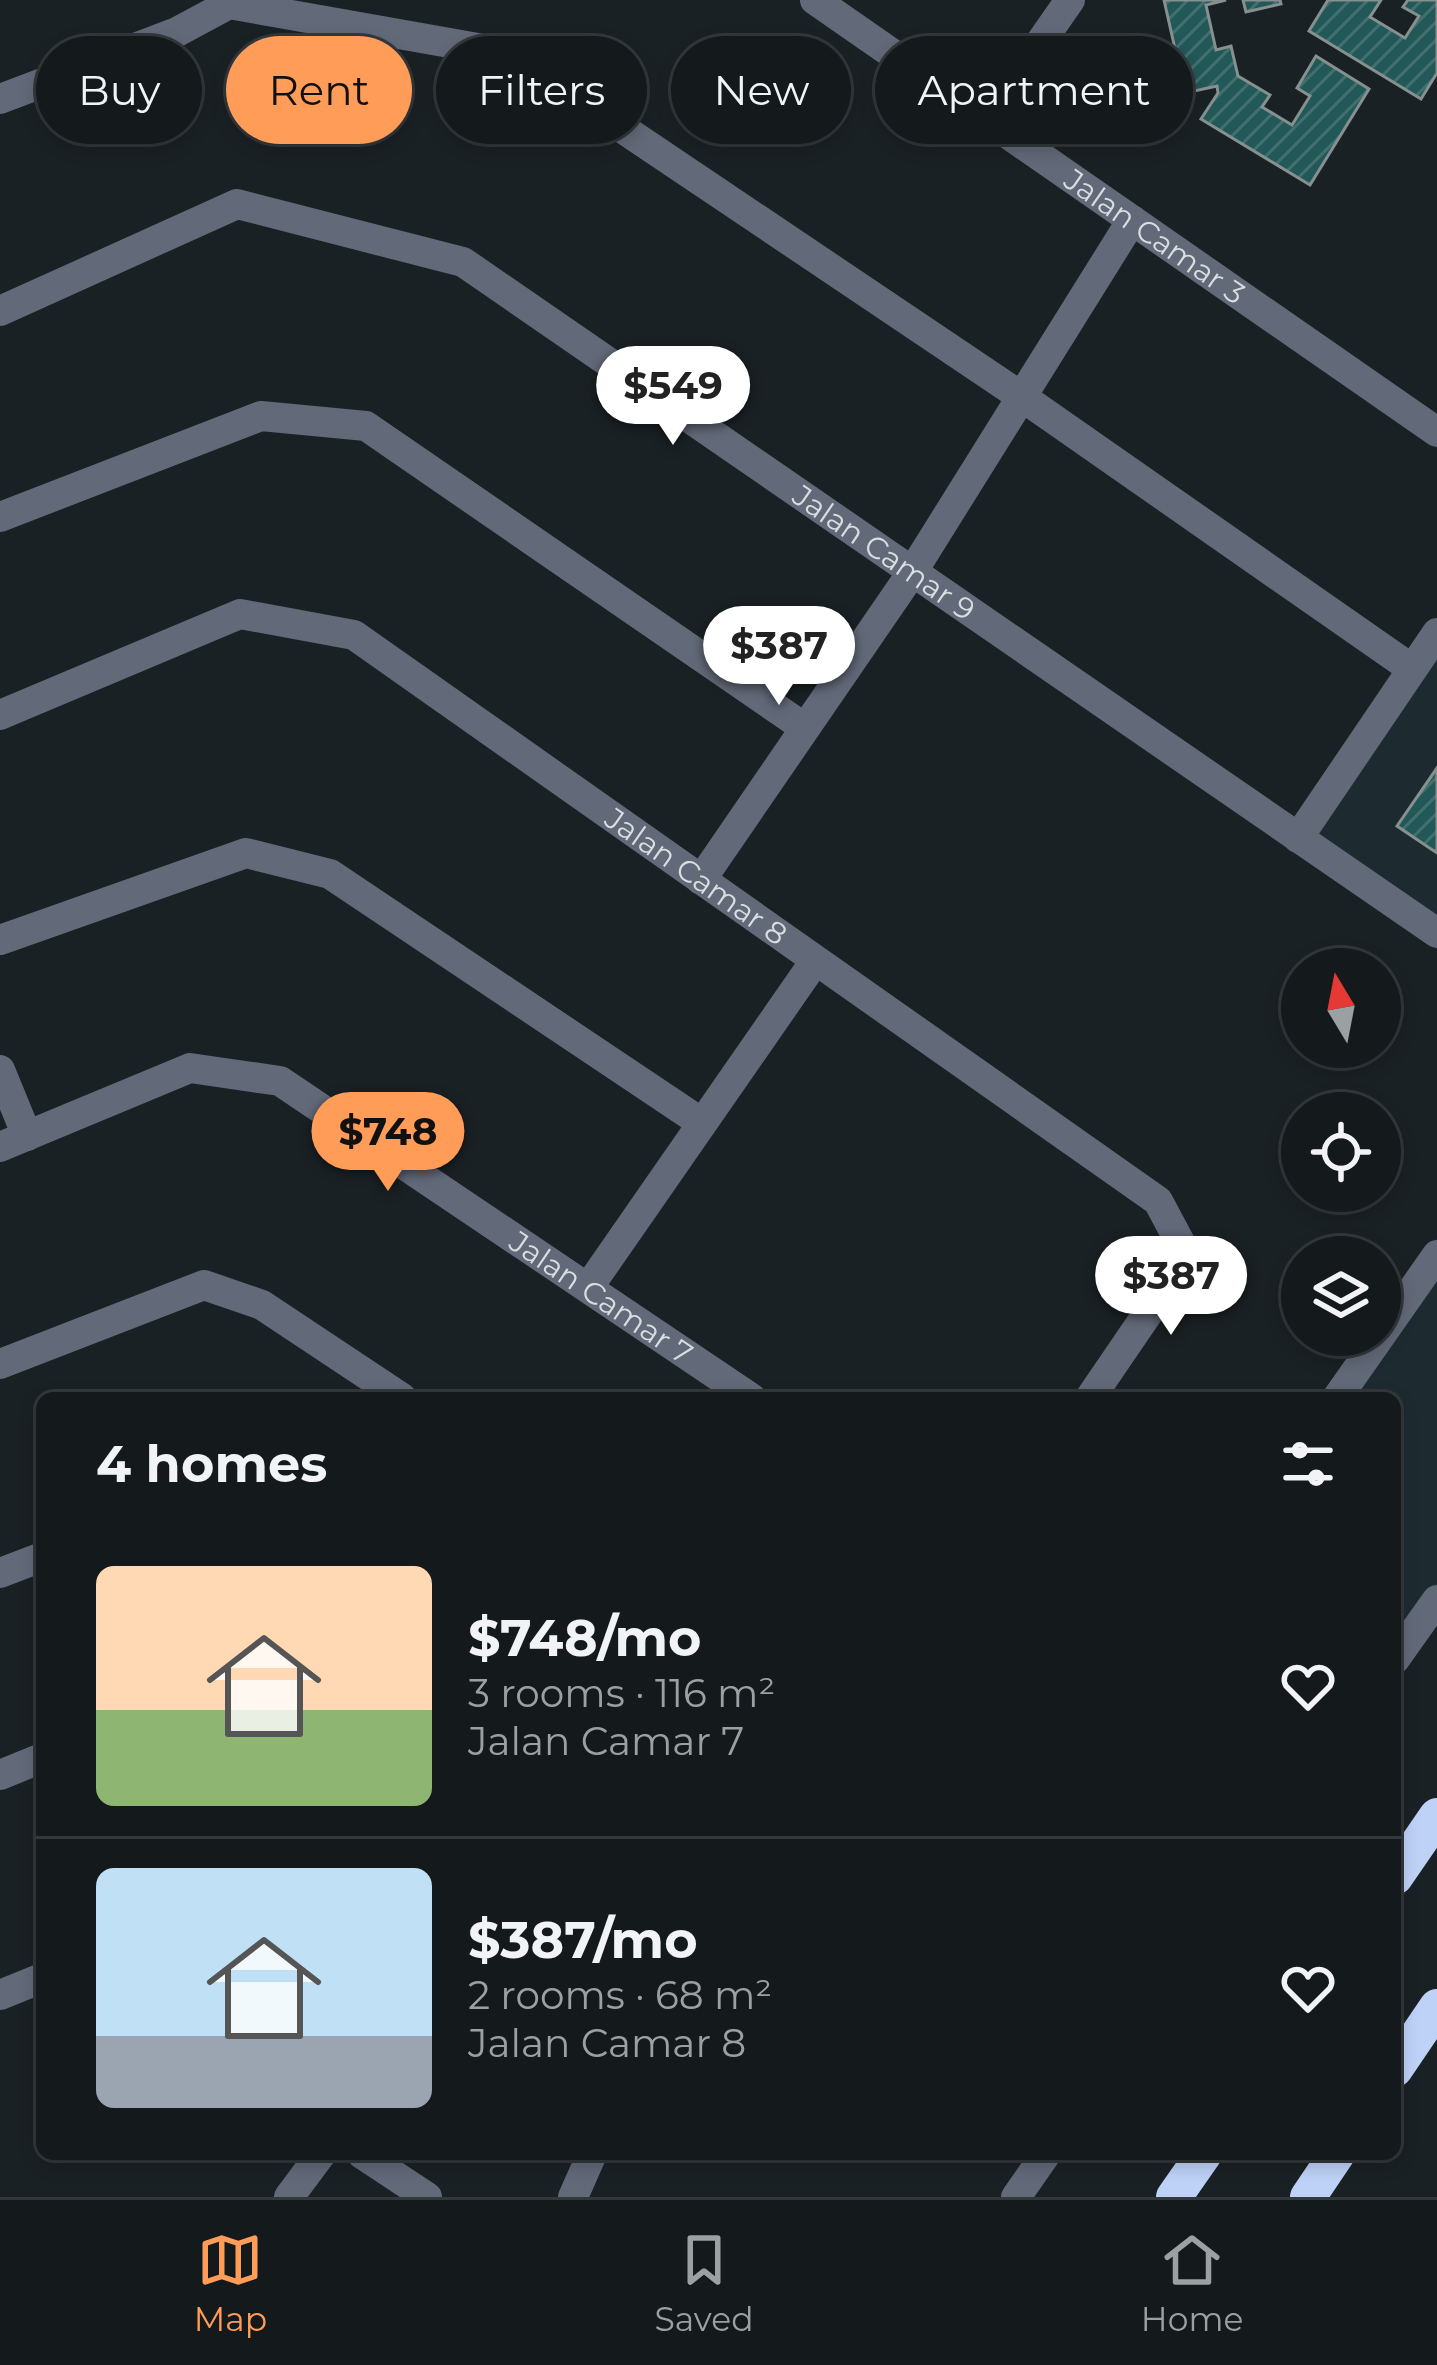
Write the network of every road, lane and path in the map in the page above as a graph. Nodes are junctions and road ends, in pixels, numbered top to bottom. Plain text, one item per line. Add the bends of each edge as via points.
1 (815, 0) edge
2 (1070, 0) edge
3 (1045, 36) edge
4 (875, 42) edge
5 (0, 99) edge
6 (1023, 144) edge
7 (1132, 220) junction
8 (0, 311) edge
9 (1022, 397) junction
10 (1437, 432) edge
11 (0, 517) edge
12 (911, 574) junction
13 (1437, 633) edge
14 (1412, 669) junction
15 (0, 715) edge
16 (805, 728) junction
17 (1298, 838) junction
18 (700, 880) junction
19 (1437, 933) edge
20 (0, 940) edge
21 (815, 961) junction
22 (0, 1070) edge
23 (702, 1123) junction
24 (14, 1142) edge
25 (1437, 1255) edge
26 (588, 1288) junction
27 (0, 1364) edge
28 (393, 1392) edge
29 (742, 1392) edge
30 (1094, 1392) edge
31 (1341, 1392) edge
32 (36, 1559) edge
33 (0, 1573) edge
34 (1437, 1600) edge
35 (1401, 1647) edge
36 (36, 1760) edge
37 (0, 1774) edge
38 (1437, 1816) edge
39 (1401, 1868) edge
40 (36, 1980) edge
41 (0, 1995) edge
42 (1437, 2007) edge
43 (1401, 2060) edge
44 (317, 2160) edge
45 (371, 2160) edge
46 (589, 2160) edge
47 (1042, 2160) edge
48 (1200, 2160) edge
49 (1333, 2160) edge
50 (289, 2197) edge
51 (427, 2197) edge
52 (573, 2197) edge
53 (1016, 2197) edge
54 (1174, 2197) edge
55 (1308, 2197) edge

1 - 4 street, Jalan Camar 3
2 - 3 street
5 - 9 street via 229,4 512,54
6 - 7 street, Jalan Camar 3
7 - 9 street
7 - 10 street, Jalan Camar 3
8 - 12 street, Jalan Camar 9 via 238,204 464,262
9 - 12 street
9 - 14 street
11 - 16 street via 261,416 366,427
12 - 16 street
12 - 17 street, Jalan Camar 9
13 - 14 street
14 - 17 street
15 - 18 street, Jalan Camar 8 via 240,614 354,635
16 - 18 street
17 - 19 street, Jalan Camar 9
18 - 21 street, Jalan Camar 8
20 - 23 street via 246,853 309,868 330,874
21 - 23 street
21 - 30 street, Jalan Camar 8 via 1158,1201 1182,1246 1174,1275
22 - 24 street
23 - 26 street
24 - 26 street, Jalan Camar 7 via 190,1068 280,1081
25 - 31 street
26 - 29 street, Jalan Camar 7
27 - 28 street via 204,1285 262,1305
32 - 33 street
34 - 35 street
36 - 37 street
38 - 39 highway
40 - 41 street
42 - 43 highway
44 - 50 street
45 - 51 street
46 - 52 street
47 - 53 street
48 - 54 highway
49 - 55 highway

